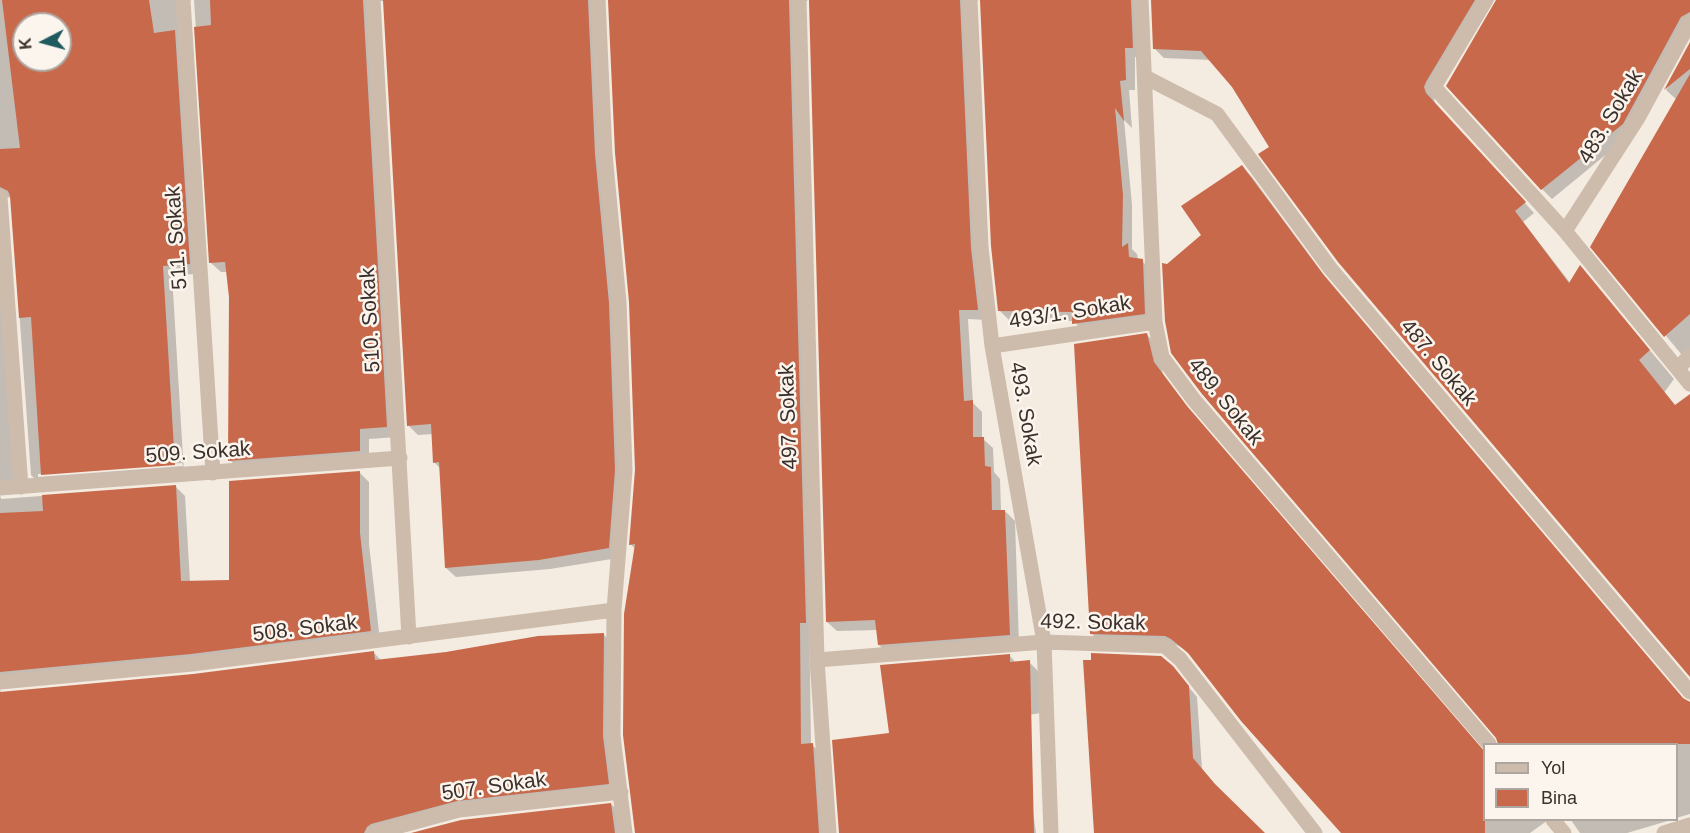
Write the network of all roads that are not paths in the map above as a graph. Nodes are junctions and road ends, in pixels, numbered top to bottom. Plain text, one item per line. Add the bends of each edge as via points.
1 (183, 0) edge
2 (373, 0) edge
3 (598, 0) edge
4 (799, 0) edge
5 (970, 0) edge
6 (1141, 0) edge
7 (1486, 0) edge
8 (1690, 22) edge
9 (1145, 77) junction
10 (0, 197) edge
11 (1565, 231) junction
12 (1155, 322) junction
13 (992, 346) junction
14 (1690, 355) edge
15 (1678, 369) junction
16 (1690, 384) edge
17 (400, 458) junction
18 (213, 473) junction
19 (21, 487) junction
20 (0, 488) edge
21 (614, 610) junction
22 (409, 637) junction
23 (1044, 642) junction
24 (817, 660) junction
25 (0, 682) edge
26 (1690, 692) edge
27 (1489, 743) edge
28 (621, 792) junction
29 (1555, 821) edge
30 (1690, 825) edge
31 (374, 833) edge
32 (625, 833) edge
33 (829, 833) edge
34 (1051, 833) edge
35 (1315, 833) edge
36 (1564, 833) edge
37 (1664, 833) edge

1 - 18 street, 511. Sokak
2 - 17 street, 510. Sokak
3 - 21 street via 605,154 619,302 625,458
4 - 24 street, 497. Sokak
5 - 13 street, 493. Sokak via 981,247
6 - 9 street, 489. Sokak
7 - 11 street via 1434,87
8 - 11 street, 483. Sokak via 1638,118
9 - 12 street, 489. Sokak
9 - 26 street, 487. Sokak via 1217,114 1330,268
10 - 19 street
11 - 15 street
12 - 13 street, 493/1. Sokak
12 - 27 street, 489. Sokak via 1162,357 1194,400
13 - 23 street, 493. Sokak
14 - 15 street
15 - 16 street
17 - 18 street, 509. Sokak
17 - 22 street, 510. Sokak
18 - 19 street, 509. Sokak
19 - 20 street, 509. Sokak
21 - 22 street, 508. Sokak
21 - 28 street via 613,736
22 - 25 street, 508. Sokak via 192,664
23 - 24 street, 492. Sokak
23 - 34 street, 493. Sokak
23 - 35 street, 492. Sokak via 1166,646
24 - 33 street, 497. Sokak
28 - 31 street, 507. Sokak via 459,810
28 - 32 street
29 - 36 street
30 - 37 street

